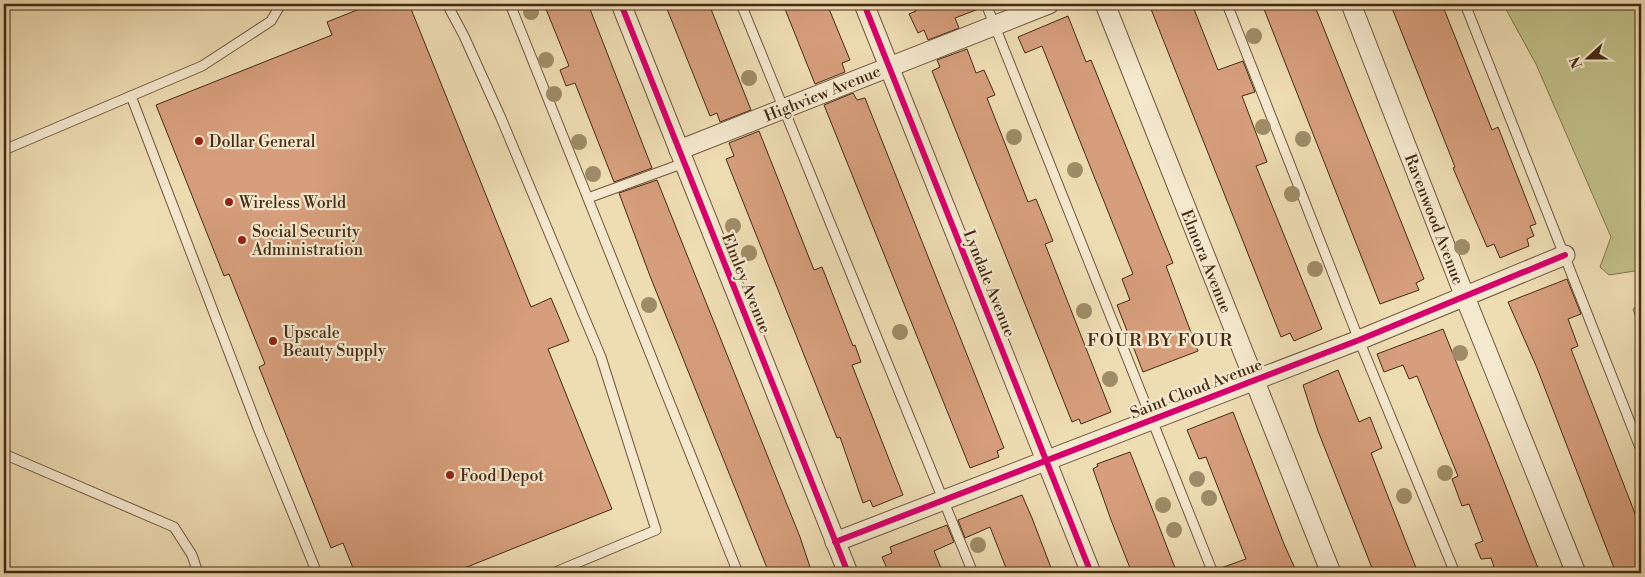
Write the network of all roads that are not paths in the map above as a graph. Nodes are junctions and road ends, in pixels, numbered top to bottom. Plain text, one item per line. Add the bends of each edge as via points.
1 (282, 4) edge
2 (447, 4) edge
3 (510, 4) edge
4 (621, 4) edge
5 (741, 4) edge
6 (864, 4) edge
7 (986, 4) edge
8 (1049, 4) edge
9 (1105, 4) edge
10 (1227, 4) edge
11 (1351, 4) edge
12 (1465, 4) edge
13 (994, 25) junction
14 (889, 67) junction
15 (131, 96) junction
16 (784, 108) junction
17 (4, 150) edge
18 (682, 156) junction
19 (588, 198) junction
20 (1565, 255) junction
21 (1465, 297) junction
22 (1359, 340) junction
23 (1254, 380) junction
24 (1152, 420) junction
25 (1641, 450) edge
26 (4, 454) edge
27 (1046, 461) junction
28 (944, 500) junction
29 (836, 542) junction
30 (198, 573) edge
31 (317, 573) edge
32 (553, 573) edge
33 (738, 573) edge
34 (848, 573) edge
35 (974, 573) edge
36 (1091, 573) edge
37 (1213, 573) edge
38 (1331, 573) edge
39 (1455, 573) edge
40 (1576, 573) edge

1 - 15 lane via 271,21 202,66
2 - 32 lane via 501,118 601,357 656,530
3 - 19 lane
4 - 18 street, Elmley Avenue
5 - 16 lane
6 - 14 street, Lyndale Avenue
7 - 13 lane
8 - 13 street, Highview Avenue
9 - 23 street, Elmora Avenue
10 - 22 lane
11 - 21 street, Ravenwood Avenue
12 - 20 lane
13 - 14 street, Highview Avenue
13 - 24 lane
14 - 16 street, Highview Avenue
14 - 27 street, Lyndale Avenue
15 - 17 lane
15 - 31 lane
16 - 18 street, Highview Avenue
16 - 28 lane
18 - 19 lane
18 - 29 street, Elmley Avenue
19 - 33 lane
20 - 21 street, Saint Cloud Avenue
20 - 25 lane
21 - 22 street, Saint Cloud Avenue
21 - 40 street, Ravenwood Avenue
22 - 23 street, Saint Cloud Avenue
22 - 39 lane
23 - 24 street, Saint Cloud Avenue
23 - 38 street, Elmora Avenue
24 - 27 street, Saint Cloud Avenue
24 - 37 lane
26 - 30 lane via 174,527 192,555
27 - 28 street, Saint Cloud Avenue
27 - 36 street, Lyndale Avenue
28 - 29 street, Saint Cloud Avenue
28 - 35 lane
29 - 34 street, Elmley Avenue

